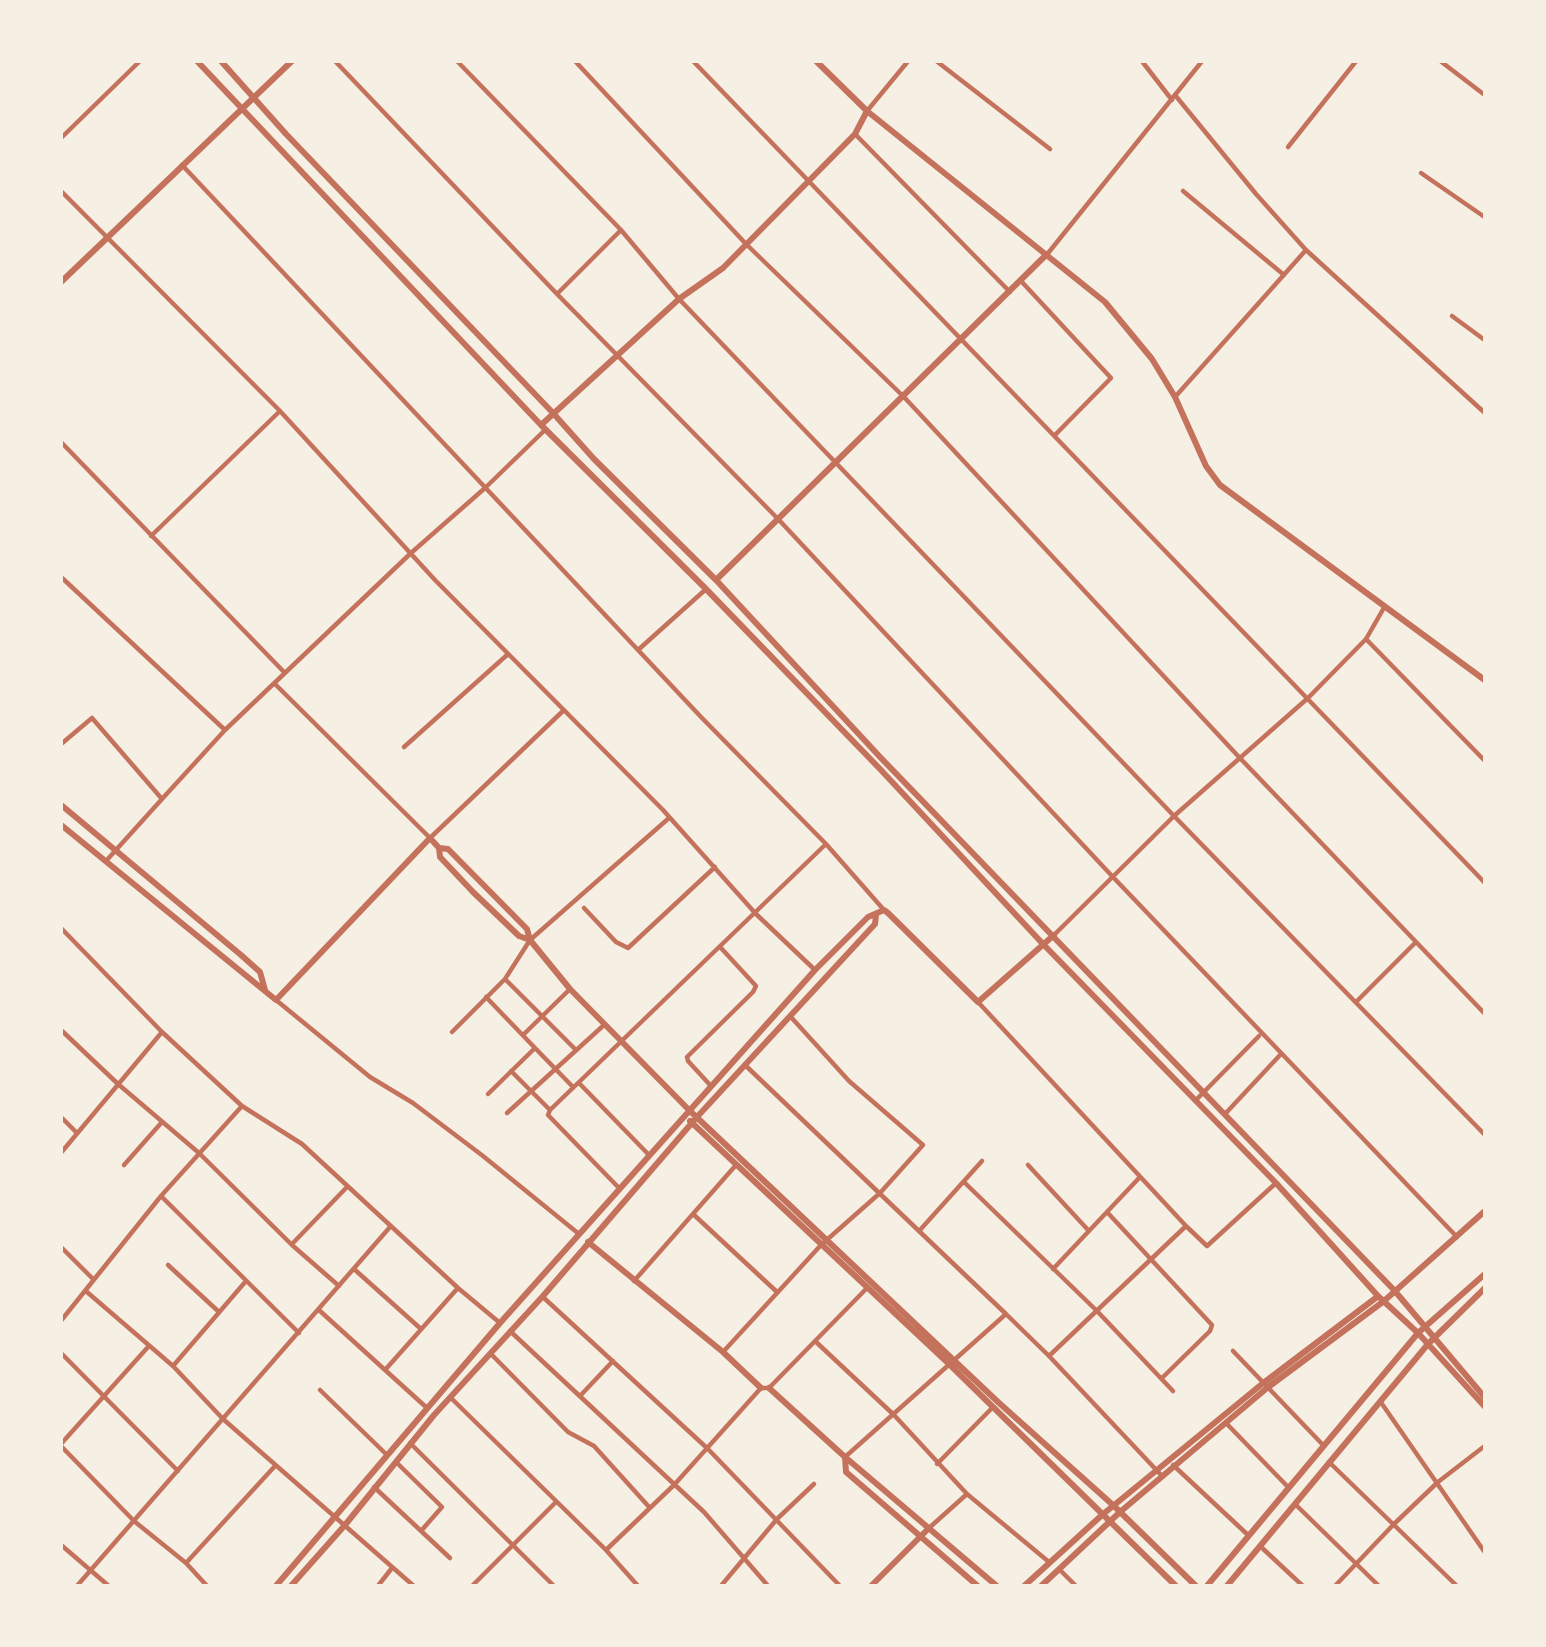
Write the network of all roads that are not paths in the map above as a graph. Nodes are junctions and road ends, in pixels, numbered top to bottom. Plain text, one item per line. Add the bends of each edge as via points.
1 (141, 60) edge
2 (196, 60) edge
3 (220, 60) edge
4 (293, 60) edge
5 (334, 60) edge
6 (456, 60) edge
7 (574, 60) edge
8 (692, 60) edge
9 (815, 60) edge
10 (909, 60) edge
11 (935, 60) edge
12 (1141, 60) edge
13 (1203, 60) edge
14 (1358, 60) edge
15 (1439, 60) edge
16 (254, 96) junction
17 (1486, 96) edge
18 (1173, 98) junction
19 (242, 108) junction
20 (867, 111) junction
21 (855, 134) junction
22 (60, 139) edge
23 (1288, 147) dead end
24 (1051, 149) dead end
25 (182, 166) junction
26 (1421, 173) dead end
27 (807, 182) junction
28 (60, 190) edge
29 (1183, 190) dead end
30 (1486, 218) edge
31 (621, 230) junction
32 (107, 238) junction
33 (746, 244) junction
34 (1306, 250) junction
35 (1047, 254) junction
36 (1284, 275) junction
37 (1021, 281) junction
38 (60, 283) edge
39 (1010, 292) junction
40 (557, 294) junction
41 (679, 298) junction
42 (1451, 316) dead end
43 (963, 339) junction
44 (1486, 341) edge
45 (619, 354) junction
46 (904, 397) junction
47 (1175, 397) junction
48 (280, 411) junction
49 (554, 413) junction
50 (1486, 414) edge
51 (543, 427) junction
52 (1055, 435) junction
53 (60, 441) edge
54 (838, 462) junction
55 (485, 488) junction
56 (779, 520) junction
57 (151, 536) junction
58 (411, 553) junction
59 (60, 576) edge
60 (716, 580) junction
61 (706, 589) junction
62 (1386, 605) junction
63 (1366, 639) junction
64 (638, 650) junction
65 (508, 654) junction
66 (284, 672) junction
67 (1486, 681) edge
68 (275, 684) junction
69 (1308, 698) junction
70 (564, 710) junction
71 (225, 730) junction
72 (60, 745) edge
73 (404, 747) dead end
74 (1238, 756) junction
75 (1486, 762) edge
76 (162, 799) junction
77 (60, 804) edge
78 (1174, 816) junction
79 (669, 817) junction
80 (60, 824) edge
81 (430, 838) junction
82 (826, 844) junction
83 (440, 848) junction
84 (115, 850) junction
85 (106, 861) junction
86 (715, 867) junction
87 (1112, 876) junction
88 (1486, 884) edge
89 (584, 908) dead end
90 (880, 913) junction
91 (757, 914) junction
92 (60, 927) edge
93 (1054, 935) junction
94 (70, 937) junction
95 (530, 940) junction
96 (1415, 943) junction
97 (1043, 944) junction
98 (60, 947) edge
99 (721, 948) junction
100 (815, 970) junction
101 (505, 979) junction
102 (570, 989) junction
103 (266, 990) junction
104 (486, 997) junction
105 (276, 1000) junction
106 (978, 1002) junction
107 (1356, 1002) junction
108 (1486, 1015) edge
109 (542, 1016) junction
110 (790, 1016) junction
111 (604, 1025) junction
112 (60, 1029) edge
113 (162, 1032) junction
114 (452, 1032) dead end
115 (1261, 1034) junction
116 (523, 1035) junction
117 (622, 1043) junction
118 (535, 1048) junction
119 (576, 1050) junction
120 (1281, 1054) junction
121 (745, 1065) junction
122 (555, 1069) junction
123 (511, 1071) junction
124 (118, 1084) junction
125 (577, 1085) junction
126 (711, 1087) junction
127 (531, 1091) junction
128 (1204, 1091) junction
129 (488, 1094) dead end
130 (1196, 1100) junction
131 (242, 1106) junction
132 (550, 1110) junction
133 (507, 1113) dead end
134 (687, 1113) junction
135 (1225, 1114) junction
136 (60, 1116) edge
137 (694, 1120) junction
138 (162, 1123) junction
139 (77, 1132) junction
140 (1486, 1136) edge
141 (200, 1153) junction
142 (60, 1154) edge
143 (650, 1155) junction
144 (982, 1161) dead end
145 (124, 1165) dead end
146 (736, 1165) junction
147 (1028, 1165) dead end
148 (1140, 1177) junction
149 (964, 1182) junction
150 (1276, 1183) junction
151 (347, 1187) junction
152 (619, 1189) junction
153 (880, 1192) junction
154 (160, 1196) junction
155 (1486, 1210) edge
156 (1107, 1212) junction
157 (693, 1214) junction
158 (390, 1226) junction
159 (1186, 1226) junction
160 (920, 1230) junction
161 (1089, 1231) junction
162 (579, 1234) junction
163 (1457, 1237) junction
164 (588, 1242) junction
165 (825, 1242) junction
166 (292, 1245) junction
167 (60, 1246) edge
168 (1151, 1260) junction
169 (168, 1265) dead end
170 (354, 1269) junction
171 (1053, 1269) junction
172 (1486, 1274) edge
173 (93, 1279) junction
174 (246, 1281) junction
175 (634, 1281) junction
176 (339, 1286) junction
177 (869, 1286) junction
178 (1486, 1287) edge
179 (458, 1288) junction
180 (1394, 1290) junction
181 (87, 1292) junction
182 (776, 1292) junction
183 (543, 1296) junction
184 (1381, 1299) junction
185 (319, 1310) junction
186 (1097, 1311) junction
187 (220, 1312) junction
188 (1006, 1315) junction
189 (503, 1319) junction
190 (60, 1322) edge
191 (513, 1328) junction
192 (421, 1330) junction
193 (1422, 1330) junction
194 (299, 1333) junction
195 (1435, 1337) junction
196 (815, 1341) junction
197 (1428, 1344) junction
198 (148, 1347) junction
199 (1234, 1351) dead end
200 (60, 1352) edge
201 (722, 1352) junction
202 (490, 1353) junction
203 (1049, 1356) junction
204 (613, 1361) junction
205 (951, 1361) junction
206 (173, 1366) junction
207 (385, 1370) junction
208 (1162, 1378) junction
209 (1265, 1386) junction
210 (765, 1388) junction
211 (320, 1390) dead end
212 (1174, 1391) dead end
213 (104, 1396) junction
214 (580, 1396) junction
215 (451, 1398) junction
216 (1380, 1401) junction
217 (1486, 1404) edge
218 (995, 1405) junction
219 (427, 1408) junction
220 (894, 1415) junction
221 (223, 1420) junction
222 (1226, 1423) junction
223 (410, 1443) junction
224 (1322, 1444) junction
225 (60, 1445) edge
226 (1486, 1445) edge
227 (708, 1449) junction
228 (1478, 1451) junction
229 (387, 1455) junction
230 (845, 1457) junction
231 (395, 1461) junction
232 (1486, 1461) edge
233 (1329, 1462) junction
234 (937, 1464) junction
235 (1172, 1464) junction
236 (274, 1466) junction
237 (178, 1471) junction
238 (1160, 1473) junction
239 (1438, 1482) junction
240 (814, 1484) dead end
241 (674, 1485) junction
242 (374, 1487) junction
243 (1288, 1487) junction
244 (968, 1494) junction
245 (556, 1502) junction
246 (1295, 1504) junction
247 (650, 1508) junction
248 (1117, 1509) junction
249 (335, 1515) junction
250 (1105, 1518) junction
251 (777, 1519) junction
252 (134, 1521) junction
253 (1394, 1523) junction
254 (345, 1525) junction
255 (929, 1528) junction
256 (421, 1531) junction
257 (922, 1536) junction
258 (1250, 1536) junction
259 (60, 1544) edge
260 (512, 1545) junction
261 (1260, 1546) junction
262 (606, 1550) junction
263 (1486, 1553) edge
264 (450, 1558) dead end
265 (743, 1559) junction
266 (1049, 1562) junction
267 (186, 1563) junction
268 (1355, 1564) junction
269 (394, 1567) junction
270 (1059, 1568) junction
271 (91, 1570) junction
272 (633, 1585) edge
273 (76, 1587) edge
274 (110, 1587) edge
275 (208, 1587) edge
276 (275, 1587) edge
277 (290, 1587) edge
278 (376, 1587) edge
279 (416, 1587) edge
280 (472, 1587) edge
281 (555, 1587) edge
282 (720, 1587) edge
283 (770, 1587) edge
284 (841, 1587) edge
285 (870, 1587) edge
286 (980, 1587) edge
287 (998, 1587) edge
288 (1023, 1587) edge
289 (1040, 1587) edge
290 (1077, 1587) edge
291 (1177, 1587) edge
292 (1201, 1587) edge
293 (1226, 1587) edge
294 (1304, 1587) edge
295 (1334, 1587) edge
296 (1380, 1587) edge
297 (1459, 1587) edge

1 - 22 street
2 - 19 street
3 - 16 street
4 - 16 street
5 - 40 street
6 - 31 street
7 - 33 street
8 - 27 street
9 - 20 street
10 - 20 street
11 - 24 street
12 - 18 street
13 - 18 street
14 - 23 street
15 - 17 street
16 - 19 street
16 - 49 street
18 - 34 street
18 - 35 street
19 - 25 street
19 - 51 street
20 - 21 street
20 - 35 street
21 - 27 street
21 - 39 street
25 - 32 street
25 - 55 street
26 - 30 street
27 - 33 street
27 - 43 street
28 - 32 street
29 - 36 street
31 - 40 street
31 - 41 street
32 - 38 street
32 - 48 street
33 - 41 street
33 - 46 street
34 - 36 street
34 - 50 street
35 - 37 street
35 - 47 street via 1116,314
36 - 47 street
37 - 39 street
37 - 52 street via 1111,378
39 - 43 street
40 - 45 street
41 - 45 street
41 - 54 street
42 - 44 street
43 - 46 street
43 - 52 street
45 - 49 street
45 - 56 street
46 - 54 street
46 - 74 street
47 - 62 street via 1220,485
48 - 57 street
48 - 58 street
49 - 51 street
49 - 60 street
51 - 55 street
51 - 61 street
52 - 69 street
53 - 57 street
54 - 56 street
54 - 78 street
55 - 58 street
55 - 64 street
56 - 60 street
56 - 87 street
57 - 66 street
58 - 65 street
58 - 66 street
59 - 71 street
60 - 61 street
60 - 93 street
61 - 64 street
61 - 97 street
62 - 63 street
62 - 67 street
63 - 69 street
63 - 75 street
64 - 82 street
65 - 70 street
65 - 73 street
66 - 68 street
68 - 71 street
68 - 81 street
69 - 74 street
69 - 88 street
70 - 79 street
70 - 81 street
71 - 76 street
72 - 76 street via 92,718
74 - 78 street
74 - 96 street
76 - 84 street
77 - 84 street
78 - 87 street
78 - 107 street
79 - 86 street
79 - 95 street
80 - 85 street
81 - 83 street
81 - 105 street
82 - 90 street
82 - 91 street
83 - 95 street via 475,873
83 - 95 street via 473,892
84 - 85 street
84 - 103 street via 260,972
85 - 103 street
86 - 89 street via 628,949
86 - 91 street
87 - 93 street
87 - 115 street
90 - 100 street
90 - 106 street
90 - 110 street
91 - 99 street
91 - 100 street
92 - 94 street
93 - 97 street
93 - 128 street
94 - 98 street
94 - 113 street
95 - 101 street
95 - 102 street
96 - 107 street
96 - 108 street
97 - 106 street
97 - 130 street
99 - 117 street
99 - 126 street via 756,986 687,1057
100 - 126 street
101 - 104 street
101 - 109 street
102 - 109 street
102 - 111 street
103 - 105 street
104 - 114 street
104 - 116 street
105 - 162 street
106 - 148 street
107 - 140 street
109 - 116 street
109 - 119 street
110 - 121 street
110 - 153 street via 923,1145
111 - 117 street
111 - 119 street
112 - 124 street
113 - 124 street
113 - 131 street
115 - 120 street
115 - 128 street
116 - 118 street
117 - 125 street
117 - 134 street
118 - 122 street
118 - 123 street
119 - 122 street
120 - 135 street
120 - 163 street
121 - 137 street
121 - 153 street
122 - 125 street
122 - 127 street
123 - 127 street
123 - 129 street
124 - 138 street
124 - 139 street
125 - 132 street
125 - 143 street
126 - 134 street
127 - 132 street
127 - 133 street
128 - 130 street
128 - 135 street
130 - 150 street
131 - 141 street
131 - 151 street via 302,1144
132 - 152 street
134 - 137 street
134 - 143 street
135 - 180 street
136 - 139 street
137 - 146 street
137 - 164 street
137 - 165 street
138 - 141 street
138 - 145 street
139 - 142 street
141 - 154 street
141 - 166 street
143 - 152 street
144 - 149 street
146 - 157 street
146 - 165 street
147 - 161 street
148 - 156 street
148 - 159 street
149 - 160 street
149 - 171 street
150 - 159 street via 1208,1246
150 - 184 street
151 - 158 street
151 - 166 street
152 - 162 street
153 - 160 street
153 - 165 street
154 - 173 street
154 - 174 street
155 - 163 street
156 - 161 street
156 - 168 street
157 - 175 street
157 - 182 street
158 - 170 street
158 - 179 street
159 - 168 street
160 - 188 street
161 - 171 street
162 - 189 street
163 - 180 street
164 - 175 street
164 - 183 street
165 - 177 street
165 - 182 street
166 - 176 street
167 - 173 street
168 - 186 street
168 - 208 street via 1212,1325
169 - 187 street
170 - 176 street
170 - 192 street
171 - 186 street
172 - 193 street
173 - 181 street
174 - 187 street
174 - 194 street
175 - 201 street
176 - 185 street
177 - 196 street
177 - 205 street
178 - 195 street
179 - 189 street
179 - 192 street
180 - 184 street
180 - 193 street
181 - 190 street
181 - 198 street
182 - 201 street
183 - 191 street
183 - 204 street
184 - 193 street
184 - 209 street
185 - 194 street
185 - 207 street
186 - 203 street
186 - 208 street
187 - 206 street
188 - 203 street
188 - 205 street
189 - 191 street
189 - 219 street
191 - 202 street
191 - 214 street
192 - 207 street
193 - 195 street
193 - 197 street
193 - 224 street
194 - 221 street
195 - 197 street
195 - 217 street
196 - 210 street
196 - 220 street
197 - 216 street
197 - 217 street
198 - 206 street
198 - 213 street
199 - 209 street
200 - 213 street
201 - 210 street
202 - 215 street
202 - 247 street
203 - 238 street
204 - 214 street
204 - 227 street
205 - 218 street
205 - 220 street
206 - 221 street
207 - 219 street
208 - 212 street
209 - 222 street
209 - 224 street
209 - 235 street
210 - 227 street
210 - 230 street
211 - 229 street
213 - 225 street
213 - 237 street
214 - 241 street
215 - 223 street
215 - 245 street
216 - 233 street
216 - 239 street
218 - 234 street
218 - 248 street
218 - 250 street
219 - 229 street
220 - 230 street
220 - 234 street
221 - 236 street
221 - 237 street
222 - 235 street
222 - 243 street
223 - 231 street
223 - 260 street
224 - 243 street
225 - 252 street
226 - 228 street
227 - 241 street
227 - 251 street
228 - 232 street
228 - 239 street
229 - 249 street
230 - 255 street
230 - 257 street via 846,1472
231 - 242 street
231 - 256 street via 442,1507
233 - 246 street
233 - 253 street
234 - 244 street
235 - 238 street
235 - 258 street
236 - 249 street
236 - 267 street
237 - 252 street
238 - 248 street
239 - 253 street
239 - 263 street
240 - 251 street
241 - 247 street
241 - 265 street
242 - 254 street
242 - 256 street
243 - 258 street
244 - 255 street
244 - 266 street
245 - 260 street
245 - 262 street
246 - 261 street
246 - 268 street
247 - 262 street
248 - 250 street
248 - 292 street
249 - 254 street
249 - 276 street
250 - 266 street
250 - 270 street
250 - 291 street
251 - 265 street
251 - 284 street
252 - 267 street
252 - 271 street
253 - 268 street
253 - 297 street
254 - 269 street
254 - 277 street
255 - 257 street
255 - 287 street
256 - 264 street
257 - 285 street
257 - 286 street
258 - 292 street
259 - 271 street
260 - 280 street
260 - 281 street
261 - 293 street
261 - 294 street
262 - 272 street
265 - 282 street
265 - 283 street
266 - 288 street
267 - 275 street
268 - 295 street
268 - 296 street
269 - 278 street
269 - 279 street
270 - 289 street
270 - 290 street
271 - 273 street
271 - 274 street

